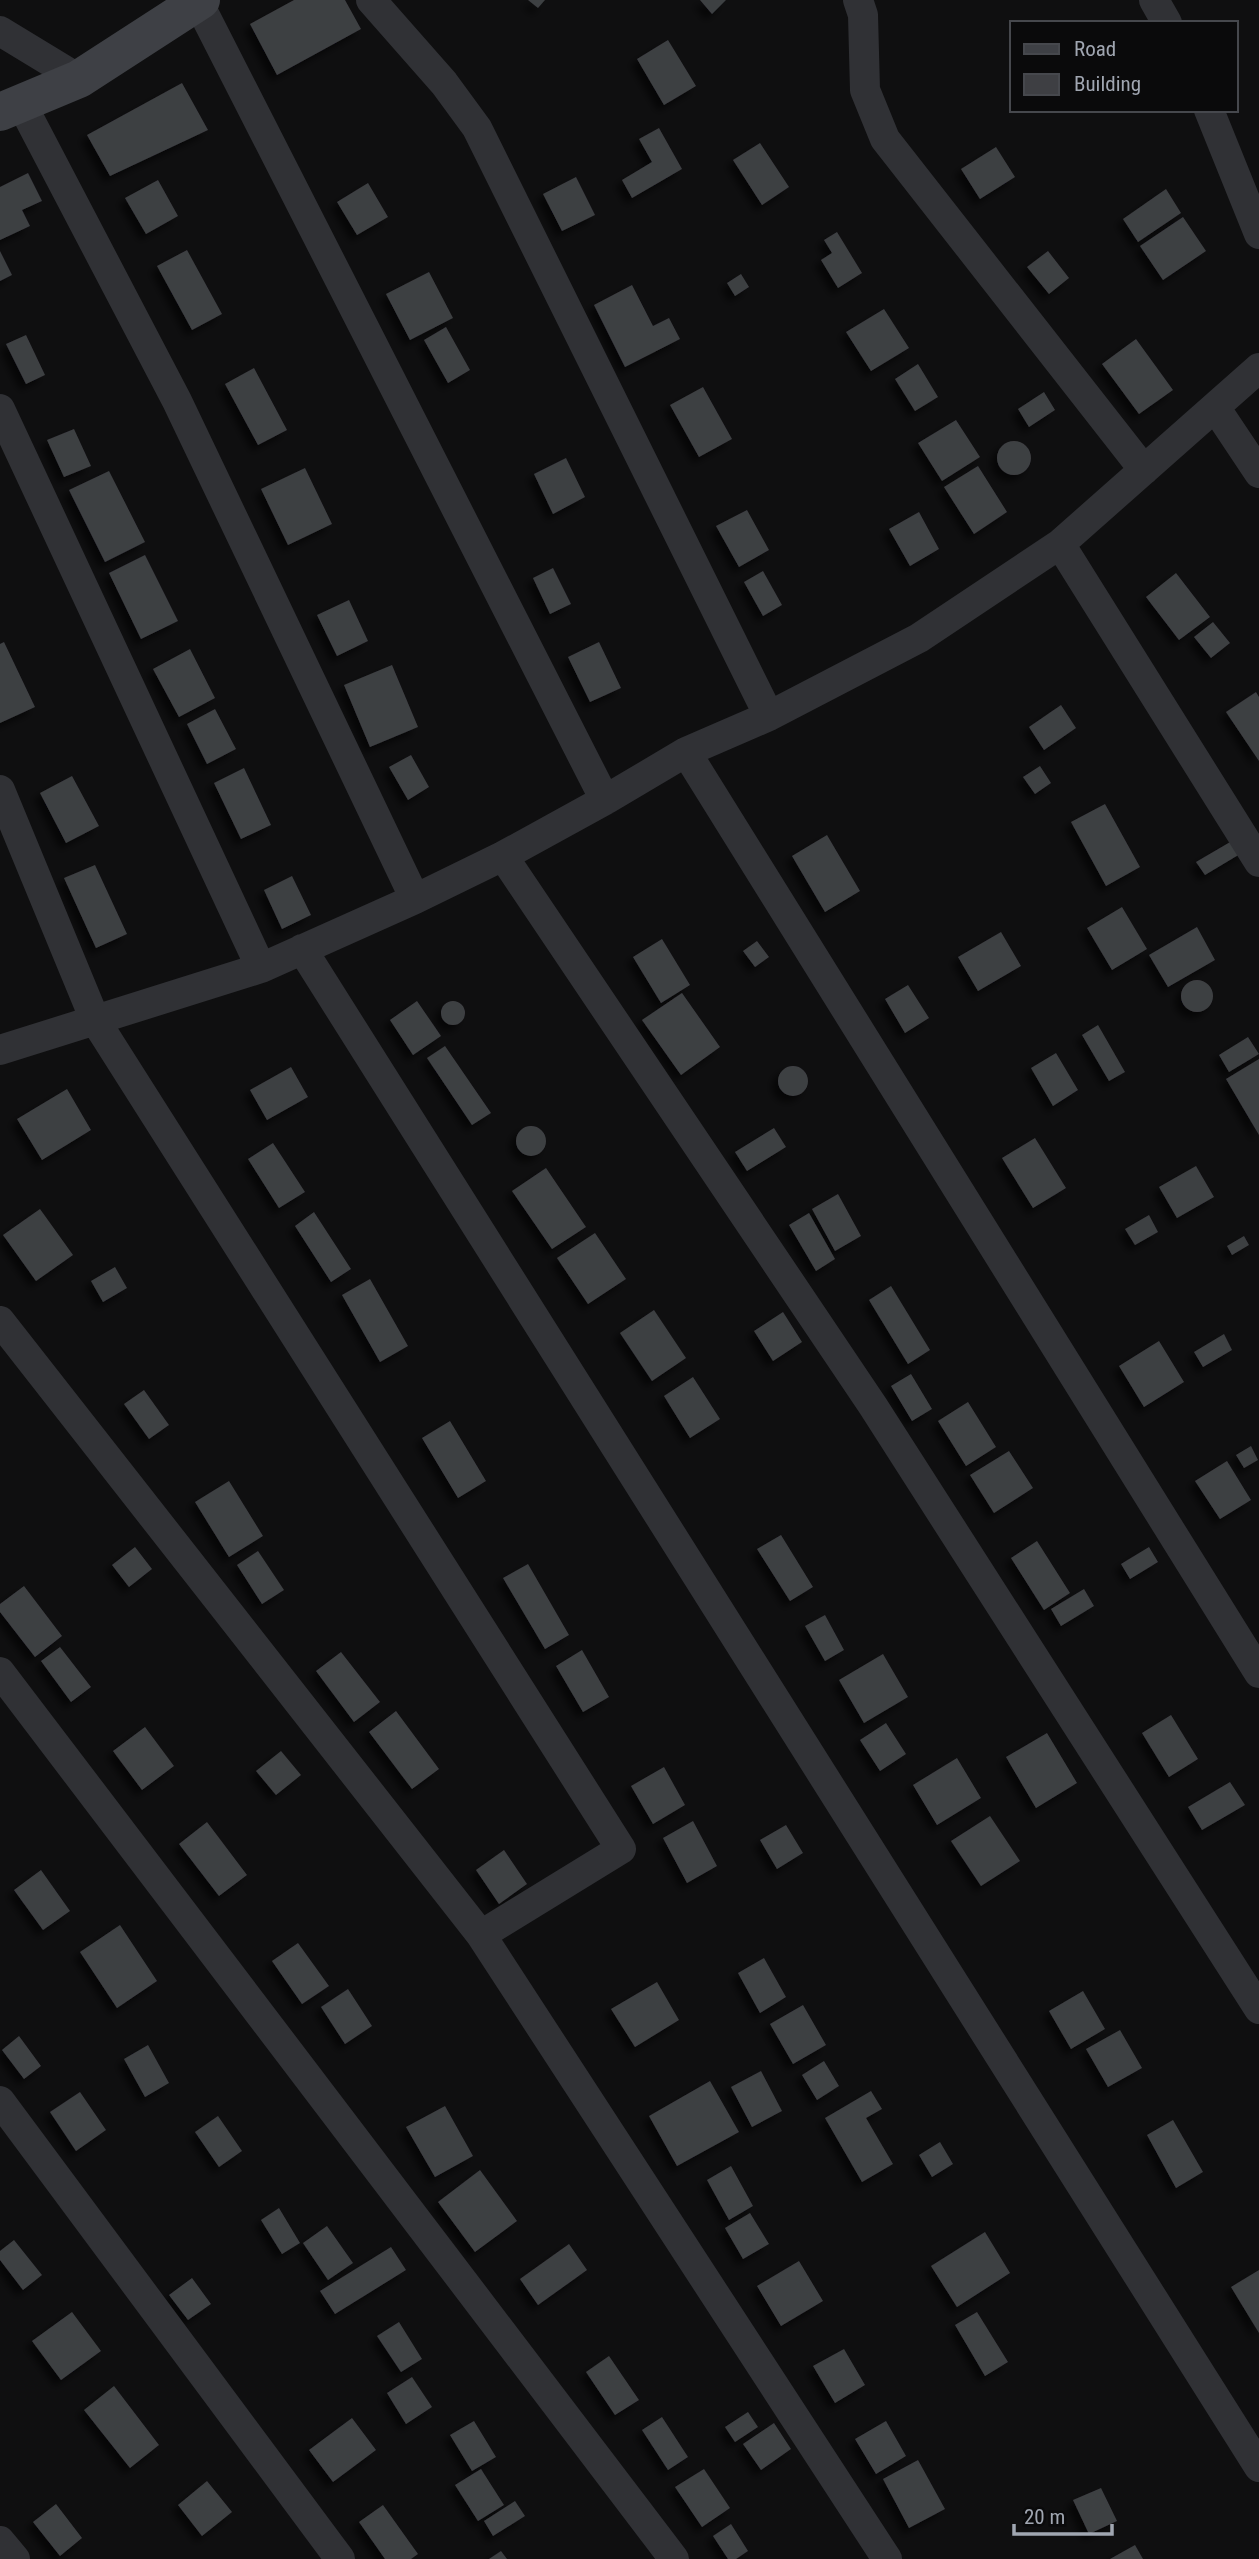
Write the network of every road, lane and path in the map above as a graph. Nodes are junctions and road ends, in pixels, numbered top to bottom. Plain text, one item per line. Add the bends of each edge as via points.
1 (371, 0) edge
2 (858, 0) edge
3 (1154, 0) edge
4 (199, 1) edge
5 (1166, 21) edge
6 (0, 31) edge
7 (79, 79) junction
8 (11, 108) edge
9 (1210, 112) edge
10 (1259, 234) edge
11 (1259, 368) edge
12 (1215, 407) junction
13 (0, 409) edge
14 (1144, 470) junction
15 (1259, 473) edge
16 (1060, 544) junction
17 (769, 716) junction
18 (686, 752) junction
19 (0, 790) edge
20 (605, 800) junction
21 (502, 856) junction
22 (1259, 862) edge
23 (415, 899) junction
24 (302, 949) junction
25 (261, 968) junction
26 (96, 1020) junction
27 (0, 1050) edge
28 (0, 1321) edge
29 (0, 1672) edge
30 (1259, 1673) edge
31 (481, 1935) junction
32 (1259, 2009) edge
33 (0, 2101) edge
34 (1259, 2467) edge
35 (0, 2540) edge
36 (15, 2559) edge
37 (340, 2559) edge
38 (674, 2559) edge
39 (887, 2559) edge

1 - 17 street via 477,128
2 - 14 street via 863,15 864,90 885,139
3 - 5 street
4 - 7 street
4 - 20 street
6 - 7 street
7 - 8 street
8 - 23 street via 177,401
9 - 10 street
11 - 12 street
12 - 14 street
12 - 15 street
13 - 25 street
14 - 16 street
16 - 17 street via 919,638
16 - 22 street
17 - 18 street
18 - 20 street
18 - 30 street
19 - 26 street
20 - 21 street
21 - 23 street
21 - 32 street via 873,1406
23 - 24 street
24 - 25 street
24 - 34 street
25 - 26 street
26 - 27 street
26 - 31 street via 621,1849
28 - 31 street
29 - 38 street
31 - 39 street
33 - 37 street
35 - 36 street

